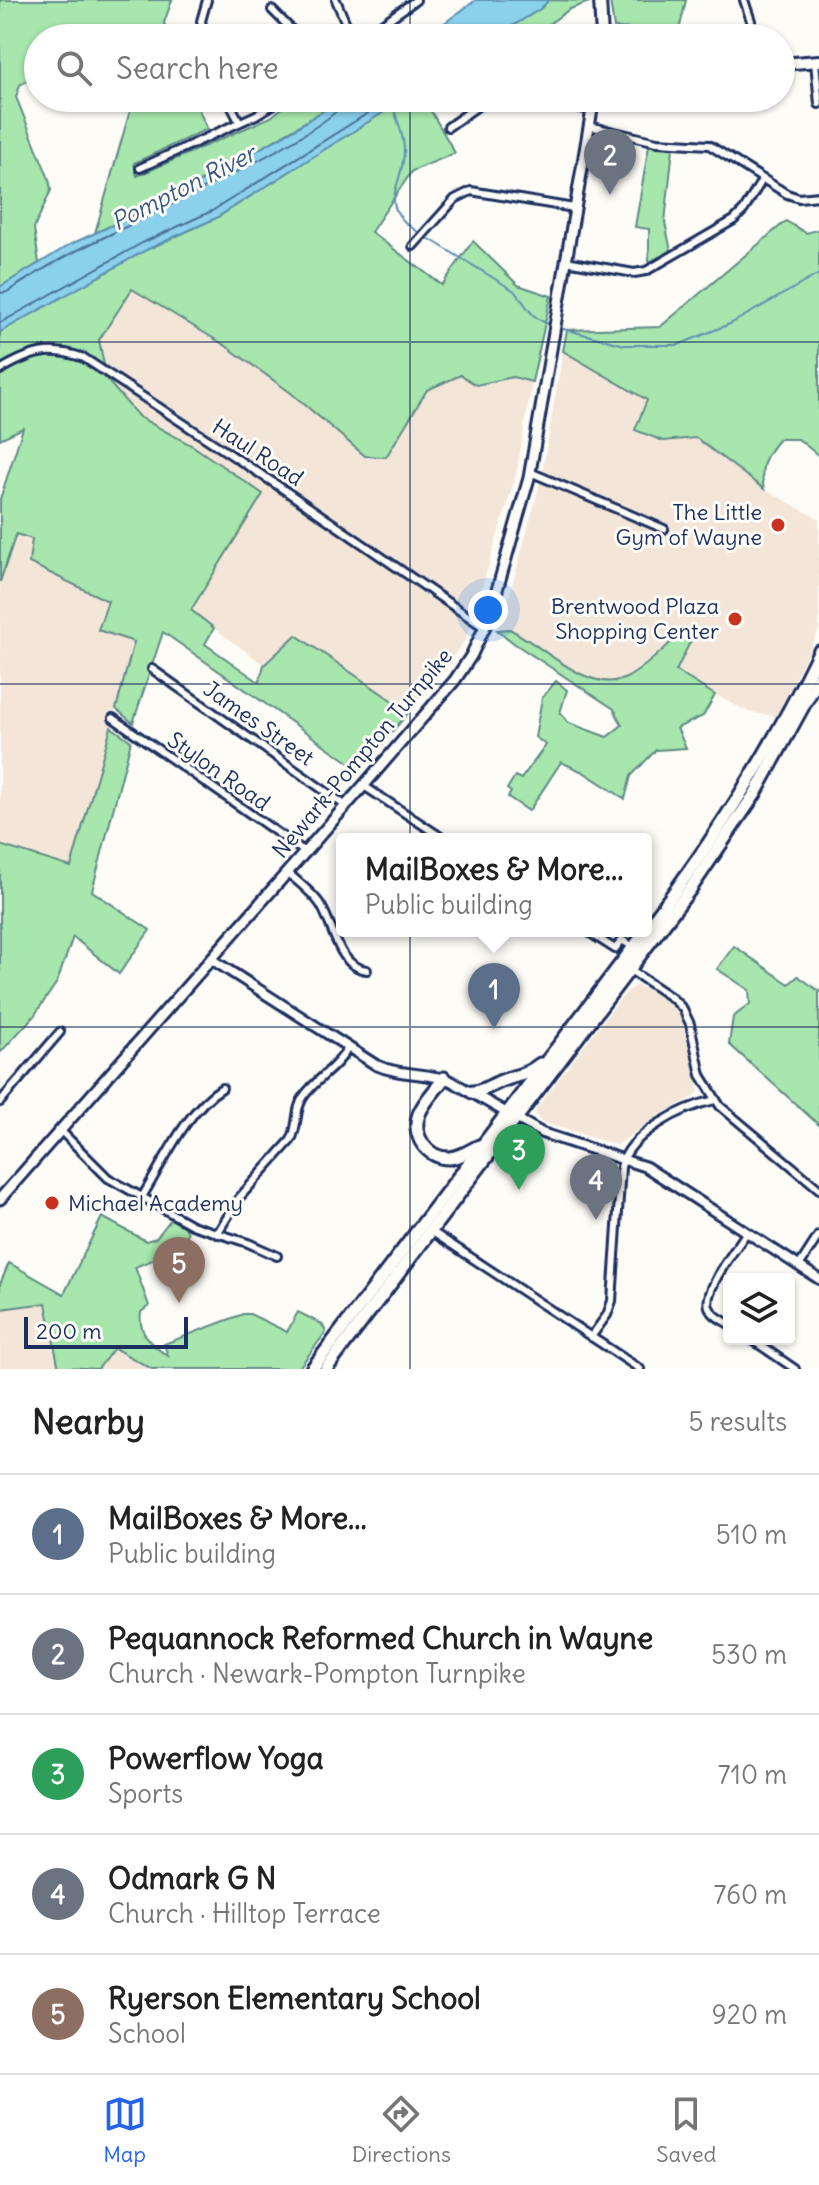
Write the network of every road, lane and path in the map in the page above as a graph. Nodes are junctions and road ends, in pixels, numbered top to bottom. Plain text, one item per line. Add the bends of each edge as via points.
1 (207, 0) edge
2 (336, 0) edge
3 (416, 0) edge
4 (600, 0) edge
5 (744, 0) edge
6 (272, 10) dead end
7 (202, 24) edge
8 (286, 24) edge
9 (346, 24) edge
10 (382, 24) edge
11 (601, 24) edge
12 (751, 24) edge
13 (817, 62) edge
14 (795, 63) edge
15 (819, 104) edge
16 (234, 112) edge
17 (262, 112) edge
18 (469, 112) edge
19 (592, 112) edge
20 (239, 121) junction
21 (589, 126) junction
22 (448, 127) dead end
23 (140, 168) dead end
24 (762, 180) junction
25 (819, 196) edge
26 (574, 208) junction
27 (413, 246) dead end
28 (566, 261) junction
29 (0, 370) edge
30 (530, 472) junction
31 (664, 529) dead end
32 (485, 628) junction
33 (819, 652) edge
34 (152, 669) dead end
35 (819, 677) edge
36 (113, 718) dead end
37 (364, 786) junction
38 (346, 806) junction
39 (435, 833) edge
40 (305, 852) junction
41 (287, 872) junction
42 (652, 923) edge
43 (596, 937) edge
44 (641, 937) edge
45 (633, 947) junction
46 (211, 959) junction
47 (367, 970) dead end
48 (630, 970) junction
49 (60, 1032) dead end
50 (348, 1048) junction
51 (553, 1053) junction
52 (444, 1078) junction
53 (222, 1088) dead end
54 (472, 1092) junction
55 (715, 1100) junction
56 (0, 1102) edge
57 (511, 1116) junction
58 (60, 1130) junction
59 (483, 1144) junction
60 (623, 1159) junction
61 (819, 1189) edge
62 (142, 1197) junction
63 (0, 1199) edge
64 (431, 1231) junction
65 (747, 1232) junction
66 (217, 1234) junction
67 (819, 1235) edge
68 (277, 1256) dead end
69 (799, 1266) junction
70 (819, 1279) edge
71 (723, 1320) edge
72 (591, 1337) junction
73 (760, 1345) edge
74 (312, 1369) edge
75 (326, 1369) edge
76 (640, 1369) edge
77 (795, 1369) edge

1 - 7 street
2 - 9 street
3 - 10 street
4 - 11 main road
5 - 12 street
6 - 8 street
13 - 14 main road
13 - 15 street
16 - 20 street
17 - 20 street
18 - 22 street
19 - 21 main road, Newark-Pompton Turnpike
20 - 23 street
21 - 24 street via 657,142 709,145
21 - 26 main road, Newark-Pompton Turnpike
24 - 25 street via 791,196
24 - 28 street via 734,220 646,271
26 - 27 street via 471,191 455,199
26 - 28 main road, Newark-Pompton Turnpike
28 - 30 main road, Newark-Pompton Turnpike
29 - 32 street, Haul Road via 51,350 84,358
30 - 31 street
30 - 32 main road, Newark-Pompton Turnpike
32 - 37 main road, Newark-Pompton Turnpike via 455,680
33 - 42 highway via 745,788
34 - 38 street, James Street
35 - 48 highway via 733,828
36 - 40 street, Stylon Road
37 - 38 main road, Newark-Pompton Turnpike
37 - 39 street
38 - 40 main road, Newark-Pompton Turnpike
40 - 41 main road, Newark-Pompton Turnpike
41 - 46 main road, Newark-Pompton Turnpike
41 - 47 street via 319,902 344,955
43 - 45 street via 615,949 622,940
44 - 45 highway
45 - 51 highway
46 - 50 street
46 - 58 main road, Newark-Pompton Turnpike
48 - 55 street via 683,1009 701,1075
48 - 57 highway
49 - 56 street
50 - 52 street via 391,1071
50 - 66 street via 302,1098 291,1140 239,1198
51 - 54 highway via 518,1078
51 - 57 highway
52 - 54 street
52 - 59 highway via 419,1113 420,1140 430,1152 448,1158
53 - 62 street via 194,1113
54 - 57 street
55 - 60 street via 666,1120
55 - 61 street
57 - 59 highway
57 - 60 street via 561,1140
57 - 64 highway
58 - 62 street via 102,1173
58 - 63 main road, Newark-Pompton Turnpike
59 - 74 highway
60 - 65 street via 662,1176
60 - 72 street via 612,1301
62 - 66 street
64 - 72 street
64 - 75 highway
65 - 69 street
65 - 71 street via 708,1299 712,1313
66 - 68 street
67 - 69 street
69 - 70 street
72 - 76 street
73 - 77 street

